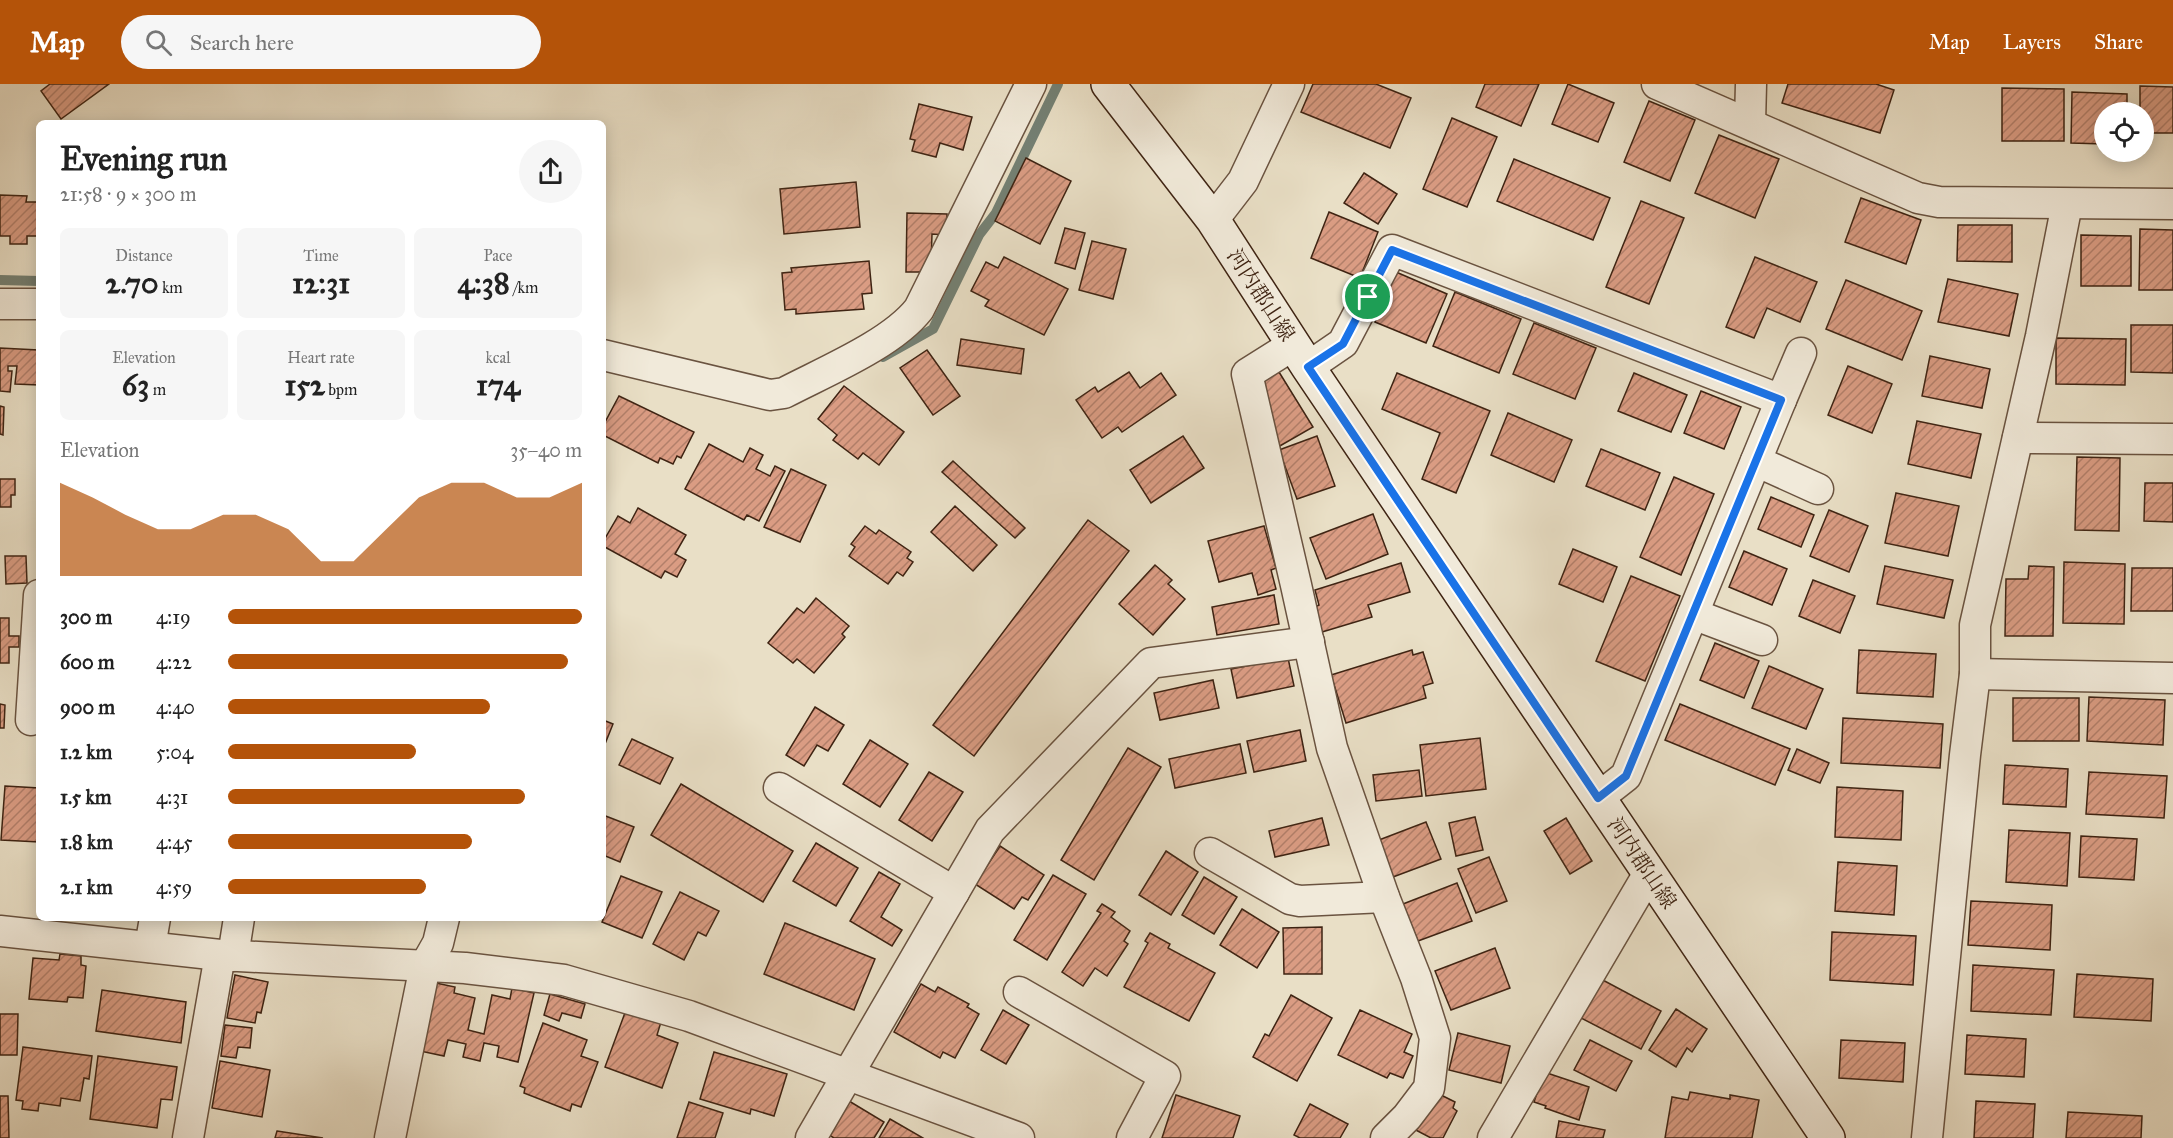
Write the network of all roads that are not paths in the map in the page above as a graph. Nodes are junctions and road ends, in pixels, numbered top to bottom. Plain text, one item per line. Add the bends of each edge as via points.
1 (1031, 84) edge
2 (1108, 84) edge
3 (1290, 84) edge
4 (1657, 84) edge
5 (1751, 84) edge
6 (1750, 123) junction
7 (2067, 204) junction
8 (2173, 204) edge
9 (1213, 220) junction
10 (0, 304) edge
11 (36, 304) edge
12 (1801, 353) dead end
13 (606, 356) edge
14 (1300, 356) junction
15 (1781, 400) junction
16 (2018, 438) junction
17 (2173, 439) edge
18 (1756, 461) junction
19 (1818, 489) dead end
20 (1693, 614) junction
21 (1762, 640) dead end
22 (36, 642) edge
23 (1309, 642) junction
24 (1975, 674) junction
25 (2173, 678) edge
26 (31, 720) dead end
27 (779, 788) dead end
28 (1598, 798) junction
29 (1210, 853) dead end
30 (1648, 873) junction
31 (954, 892) junction
32 (1384, 897) junction
33 (154, 921) edge
34 (238, 921) edge
35 (443, 921) edge
36 (0, 931) edge
37 (150, 947) junction
38 (226, 956) junction
39 (425, 966) junction
40 (1019, 992) dead end
41 (846, 1074) junction
42 (188, 1138) edge
43 (390, 1138) edge
44 (811, 1138) edge
45 (1019, 1138) edge
46 (1132, 1138) edge
47 (1386, 1138) edge
48 (1493, 1138) edge
49 (1828, 1138) edge
50 (1928, 1138) edge

1 - 13 street via 919,309 888,338 784,393 770,395
2 - 9 main road, 河内郡山線
3 - 9 street via 1243,181
4 - 6 street
5 - 6 street
6 - 7 street via 1918,198 1939,202
7 - 8 street
7 - 16 street
9 - 14 main road, 河内郡山線
10 - 11 street
12 - 15 street
14 - 15 street via 1343,344 1392,250
14 - 23 street via 1246,374
14 - 28 main road, 河内郡山線
15 - 18 street
16 - 17 street
16 - 24 street via 1975,625
18 - 19 street
18 - 20 street
20 - 21 street
20 - 28 street via 1626,776
22 - 26 street
23 - 31 street via 1150,663 990,830
23 - 32 street via 1332,748
24 - 25 street
24 - 50 street
27 - 31 street
28 - 30 main road, 河内郡山線
29 - 32 street via 1290,899
30 - 48 street
30 - 49 main road, 河内郡山線
31 - 41 street
32 - 47 street via 1435,1038 1429,1088
33 - 37 street
34 - 38 street
35 - 39 street via 438,943
36 - 37 street
37 - 38 street
38 - 39 street
38 - 42 street
39 - 41 street via 564,980 689,1016
39 - 43 street
40 - 46 street via 1165,1076
41 - 44 street
41 - 45 street

